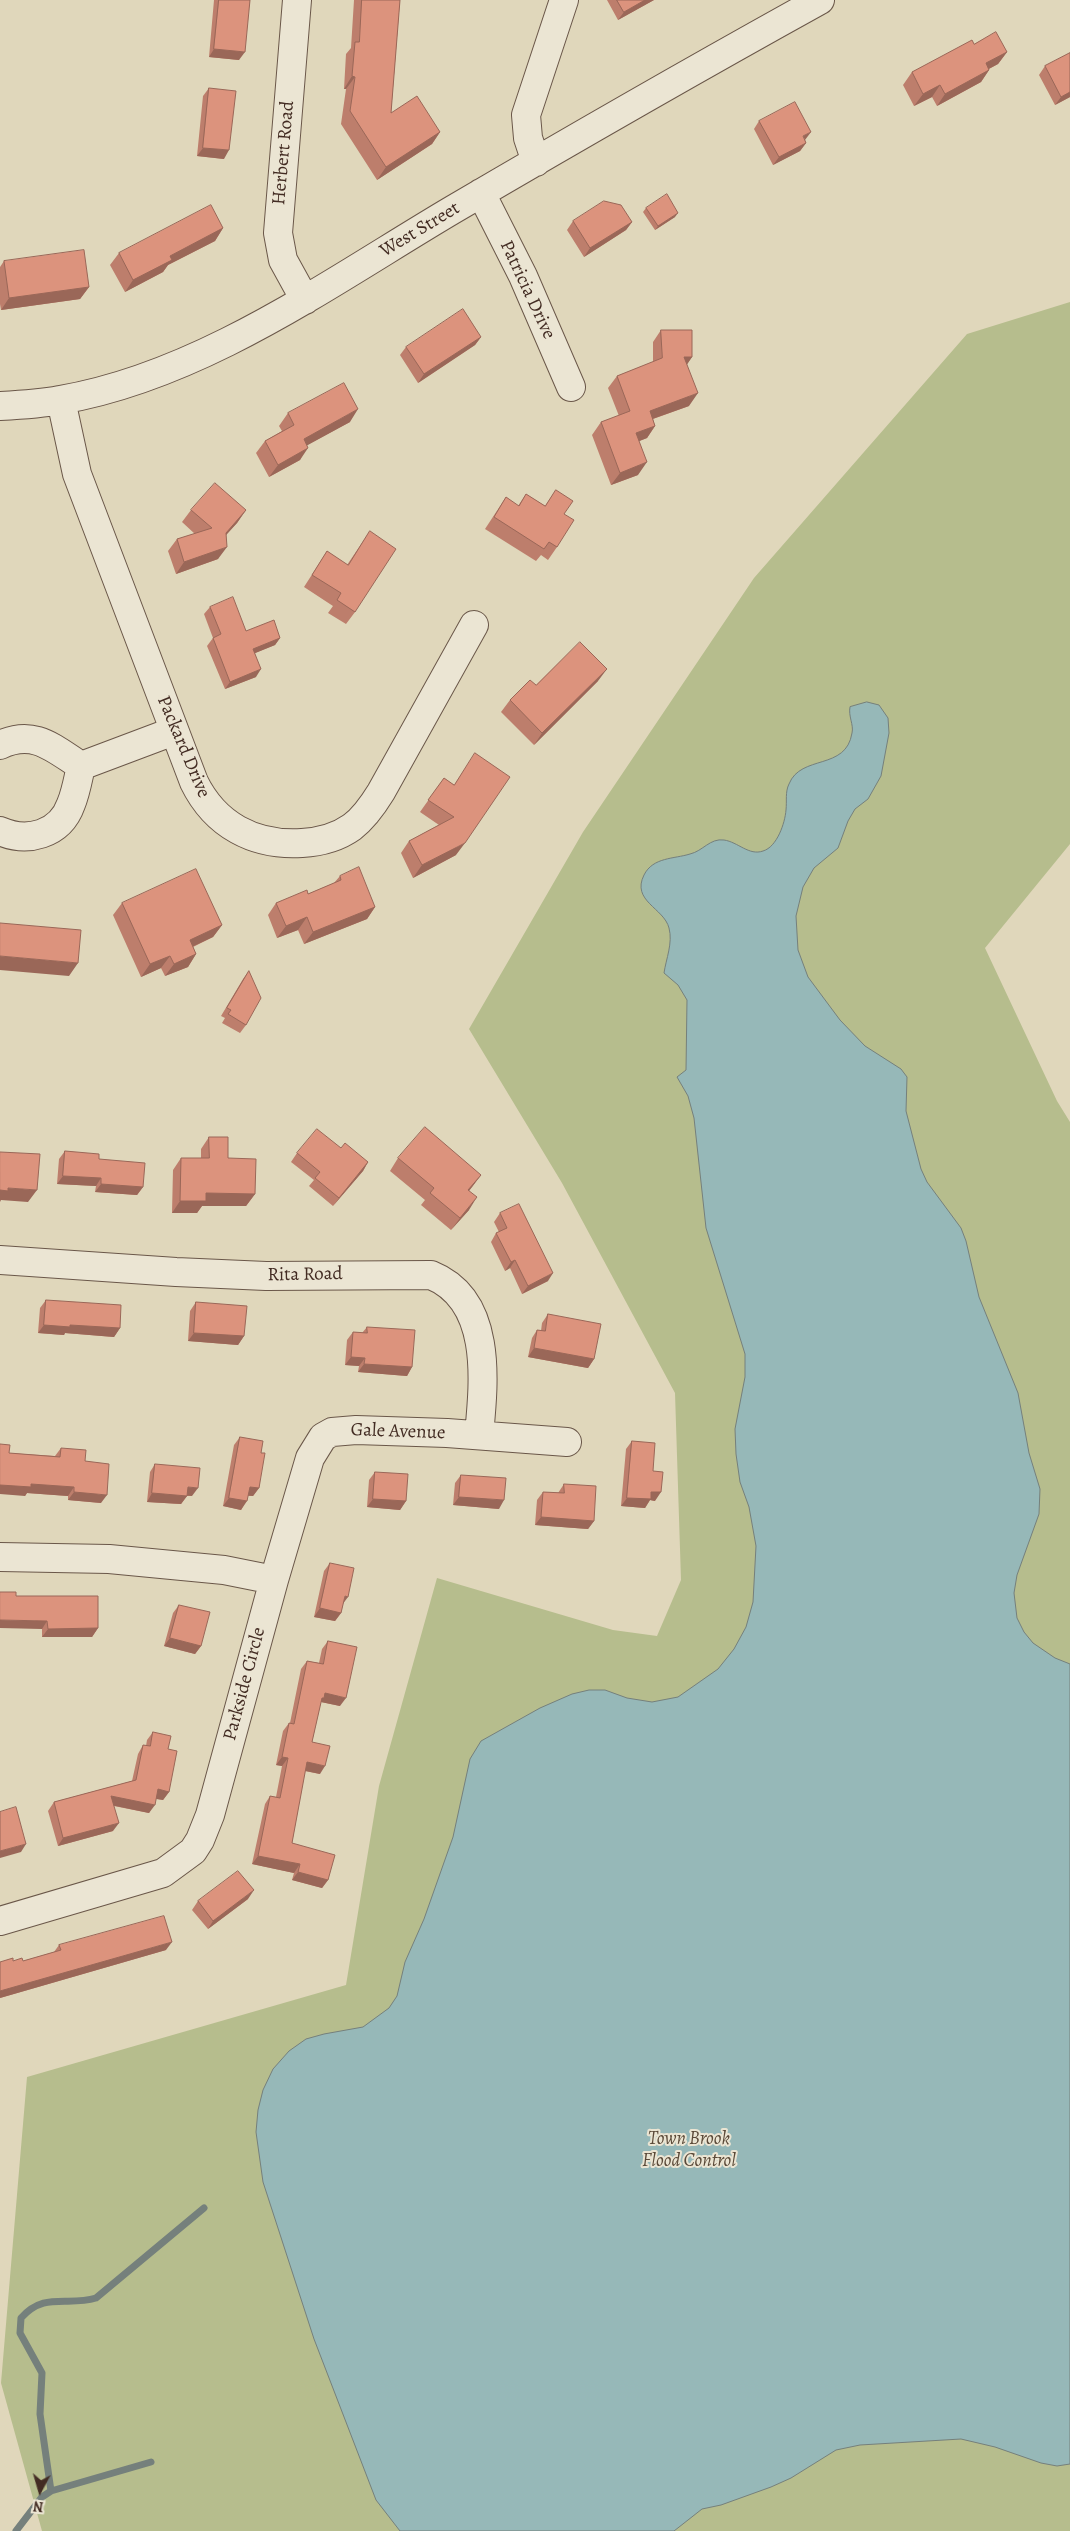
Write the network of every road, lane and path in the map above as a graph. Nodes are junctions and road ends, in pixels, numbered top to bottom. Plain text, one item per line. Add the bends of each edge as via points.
1 (296, 0) edge
2 (564, 0) edge
3 (820, 0) edge
4 (536, 162) junction
5 (481, 194) junction
6 (304, 300) junction
7 (571, 388) dead end
8 (61, 400) junction
9 (0, 406) edge
10 (474, 626) dead end
11 (174, 731) junction
12 (0, 745) edge
13 (81, 766) junction
14 (0, 831) edge
15 (0, 1260) edge
16 (479, 1435) junction
17 (567, 1442) dead end
18 (0, 1557) edge
19 (274, 1580) junction
20 (0, 1921) edge

1 - 6 street, Herbert Road via 278,233 283,260
2 - 4 street via 526,115 528,138
3 - 4 street, West Street
4 - 5 street, West Street
5 - 6 street, West Street
5 - 7 street, Patricia Drive via 523,276
6 - 8 street, West Street via 233,339 173,365
8 - 9 street, West Street
8 - 11 street, Packard Drive via 77,474
10 - 11 street, Packard Drive via 372,805 351,827 323,840 295,844 266,841 227,824 207,806 200,794
11 - 13 street
12 - 13 street via 19,738 38,740
13 - 14 street via 66,816 51,830 24,838
15 - 16 street, Rita Road via 266,1276 432,1275 452,1286 478,1334 483,1379
16 - 17 street, Gale Avenue
16 - 19 street, Gale Avenue via 356,1430 332,1432 323,1437 310,1458
18 - 19 street via 109,1559 224,1570
19 - 20 street, Parkside Circle via 210,1815 193,1851 174,1867 152,1878

